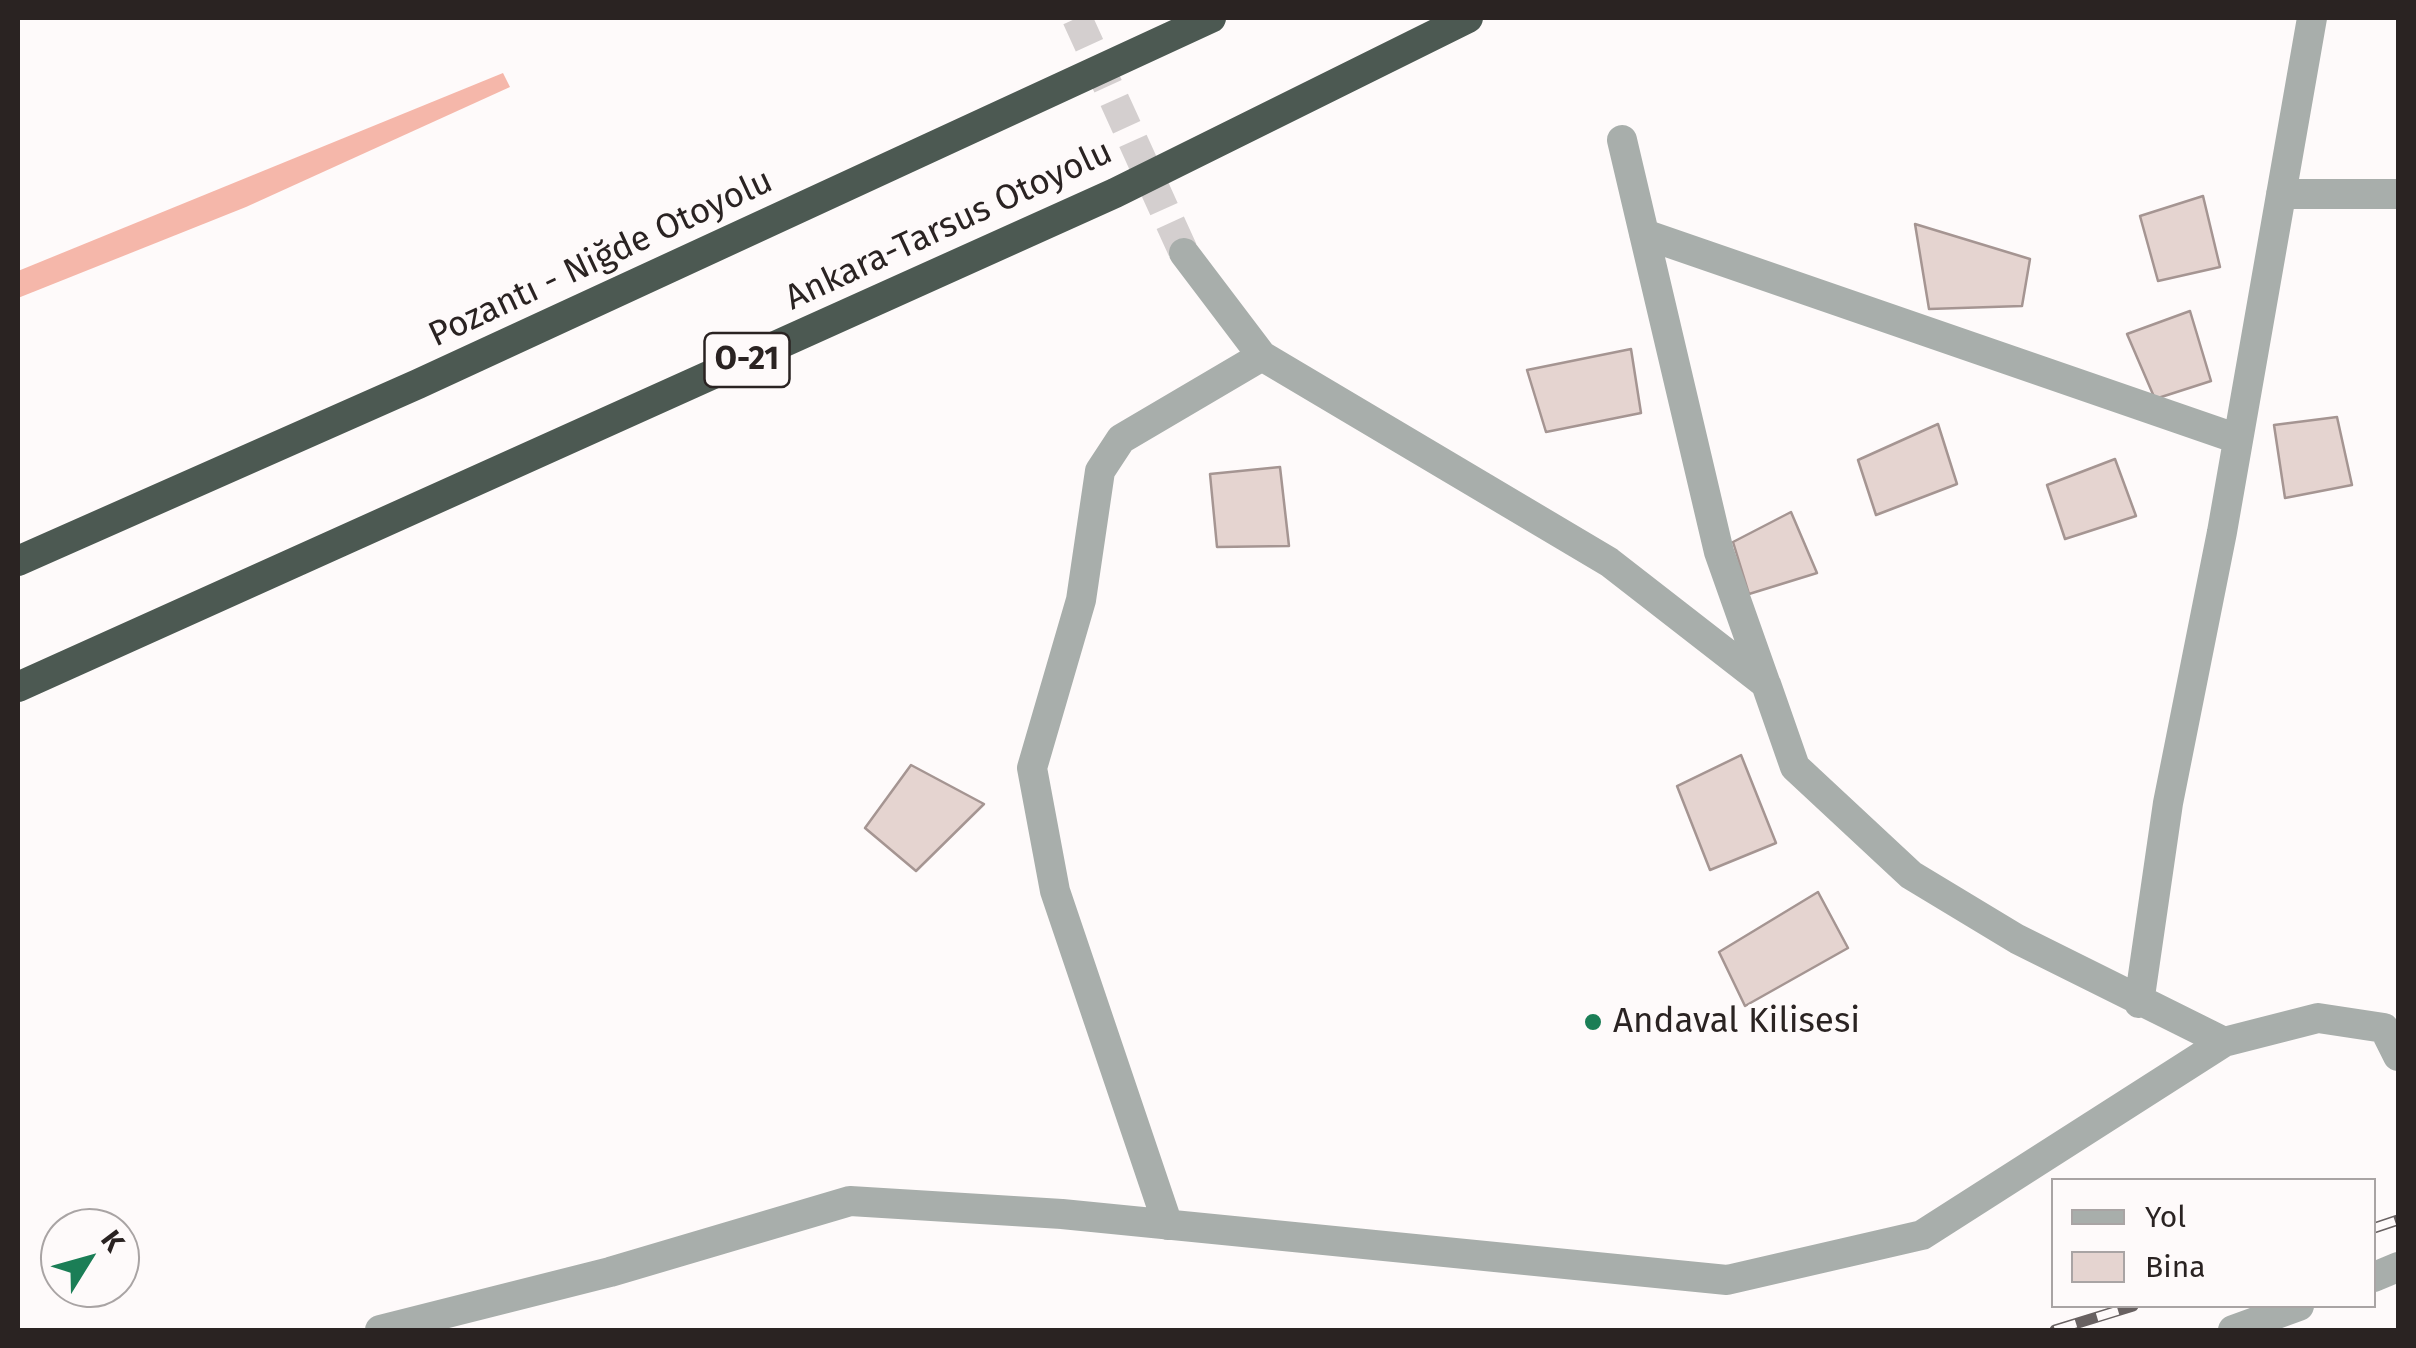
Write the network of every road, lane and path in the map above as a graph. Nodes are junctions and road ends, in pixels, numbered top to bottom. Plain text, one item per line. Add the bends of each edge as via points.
1 (1211, 18) edge
2 (1468, 18) edge
3 (2312, 18) edge
4 (1622, 140) dead end
5 (2281, 194) junction
6 (2398, 194) edge
7 (1644, 234) junction
8 (1184, 253) tunnel mouth
9 (1262, 356) junction
10 (2238, 439) junction
11 (18, 561) edge
12 (1766, 684) junction
13 (18, 687) edge
14 (2138, 1003) junction
15 (2391, 1015) edge
16 (2224, 1042) junction
17 (2398, 1056) edge
18 (1168, 1225) junction
19 (2294, 1308) edge
20 (380, 1330) edge
21 (2233, 1330) edge

1 - 11 highway, Pozantı - Niğde Otoyolu
2 - 13 highway, Ankara-Tarsus Otoyolu / O-21 via 1098,201
3 - 5 street
4 - 7 street
5 - 6 street
5 - 10 street
7 - 10 street
7 - 12 street via 1719,552
8 - 9 street
9 - 12 street via 1609,562
9 - 18 street via 1122,439 1100,472 1081,600 1032,768 1056,891
10 - 14 street via 2168,803
12 - 14 street via 1795,766 1911,875
14 - 16 street
15 - 16 street via 2318,1018
15 - 17 street
16 - 18 street via 1922,1235 1727,1280
18 - 20 street via 850,1201
19 - 21 street

